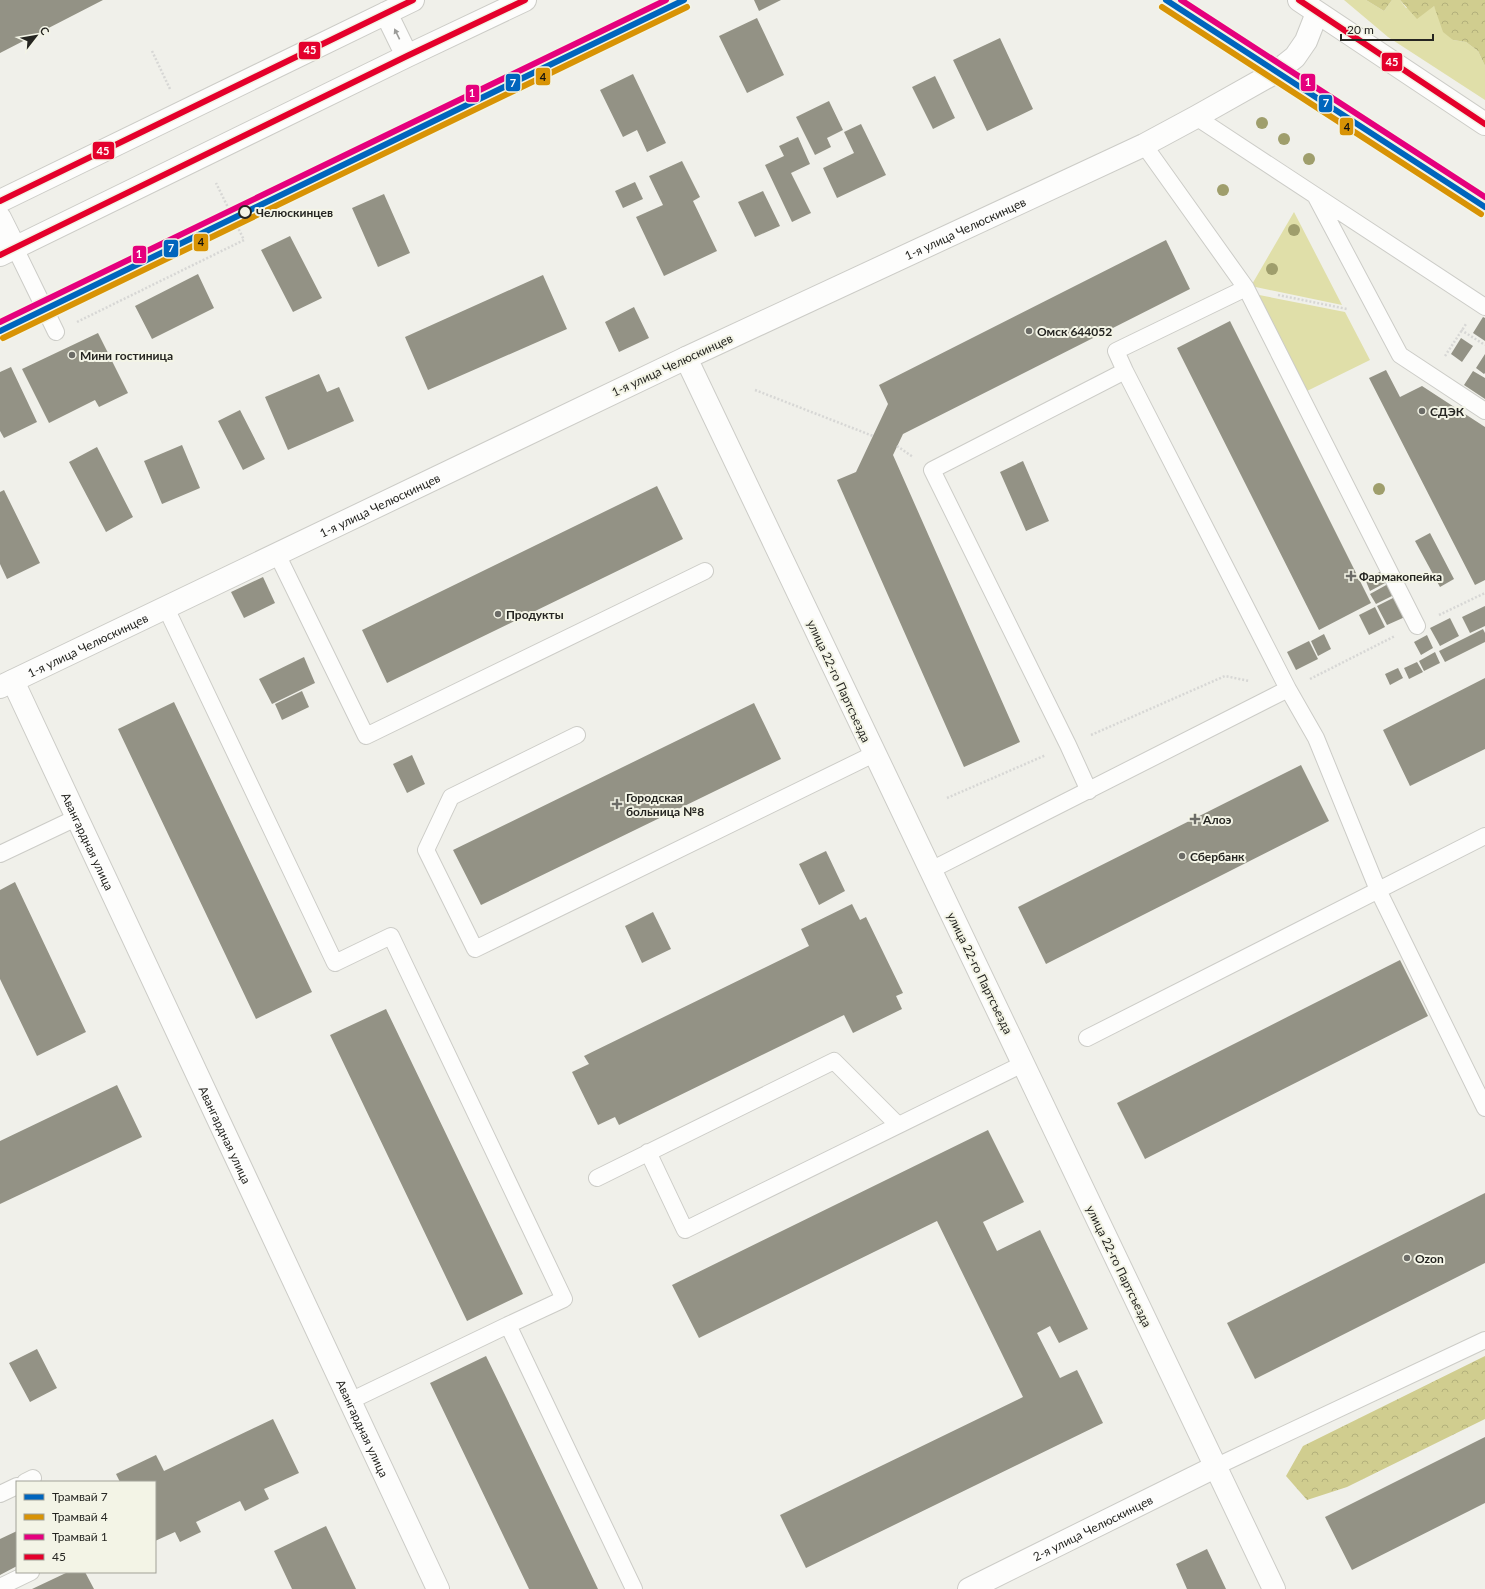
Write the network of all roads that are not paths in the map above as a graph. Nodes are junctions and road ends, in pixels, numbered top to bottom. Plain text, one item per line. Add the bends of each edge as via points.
1 (413, 0) edge
2 (525, 0) edge
3 (1299, 0) edge
4 (383, 6) edge
5 (1313, 7) edge
6 (407, 56) junction
7 (1196, 117) junction
8 (1485, 124) edge
9 (1144, 145) junction
10 (1316, 196) junction
11 (0, 202) edge
12 (0, 218) edge
13 (7, 251) edge
14 (1246, 288) junction
15 (1482, 305) edge
16 (56, 332) road end
17 (686, 358) junction
18 (1126, 371) junction
19 (1485, 411) edge
20 (277, 554) junction
21 (705, 571) dead end
22 (166, 608) junction
23 (1417, 626) road end
24 (6, 684) edge
25 (1288, 689) junction
26 (578, 735) dead end
27 (874, 754) junction
28 (1089, 791) junction
29 (76, 818) junction
30 (1485, 836) edge
31 (0, 854) edge
32 (931, 870) junction
33 (1378, 890) junction
34 (1087, 1038) dead end
35 (1023, 1064) junction
36 (1485, 1108) edge
37 (898, 1126) junction
38 (648, 1152) junction
39 (597, 1178) dead end
40 (508, 1325) junction
41 (1485, 1340) edge
42 (350, 1401) junction
43 (1215, 1467) junction
44 (16, 1486) edge
45 (0, 1494) edge
46 (29, 1573) edge
47 (0, 1587) edge
48 (438, 1589) edge
49 (634, 1589) edge
50 (969, 1589) edge
51 (1274, 1589) edge

1 - 4 street
2 - 6 street
3 - 5 street
6 -> 4 street
4 - 11 street
5 - 7 street, 1-я улица Челюскинцев via 1306,41 1295,57 1276,72
5 - 8 street
6 - 13 street
7 - 9 street, 1-я улица Челюскинцев
7 - 10 lane
9 - 14 lane
9 - 17 street, 1-я улица Челюскинцев
10 - 15 lane
10 - 19 lane via 1400,355
12 - 13 street
13 - 16 lane
14 - 18 lane via 1116,351
14 - 23 lane
17 - 20 street, 1-я улица Челюскинцев
17 - 27 street, улица 22-го Партсъезда
18 - 25 lane
18 - 28 lane via 932,470
20 - 21 lane via 366,736
20 - 22 street, 1-я улица Челюскинцев
22 - 24 street, 1-я улица Челюскинцев
22 - 40 lane via 335,963 391,936 564,1298
24 - 29 street, Авангардная улица
25 - 28 lane
25 - 33 lane via 1316,738
26 - 27 lane via 451,797 426,850 475,949
27 - 32 street, улица 22-го Партсъезда
28 - 32 lane
29 - 31 lane
29 - 42 street, Авангардная улица
30 - 33 lane
32 - 35 street, улица 22-го Партсъезда
33 - 34 lane
33 - 36 lane
35 - 37 lane
35 - 43 street, улица 22-го Партсъезда
37 - 38 lane via 834,1061
37 - 38 lane via 685,1230
38 - 39 lane
40 - 42 lane
40 - 49 lane
41 - 43 lane
42 - 48 street, Авангардная улица
43 - 50 street, 2-я улица Челюскинцев
43 - 51 street, улица 22-го Партсъезда
44 - 45 lane
46 - 47 lane

